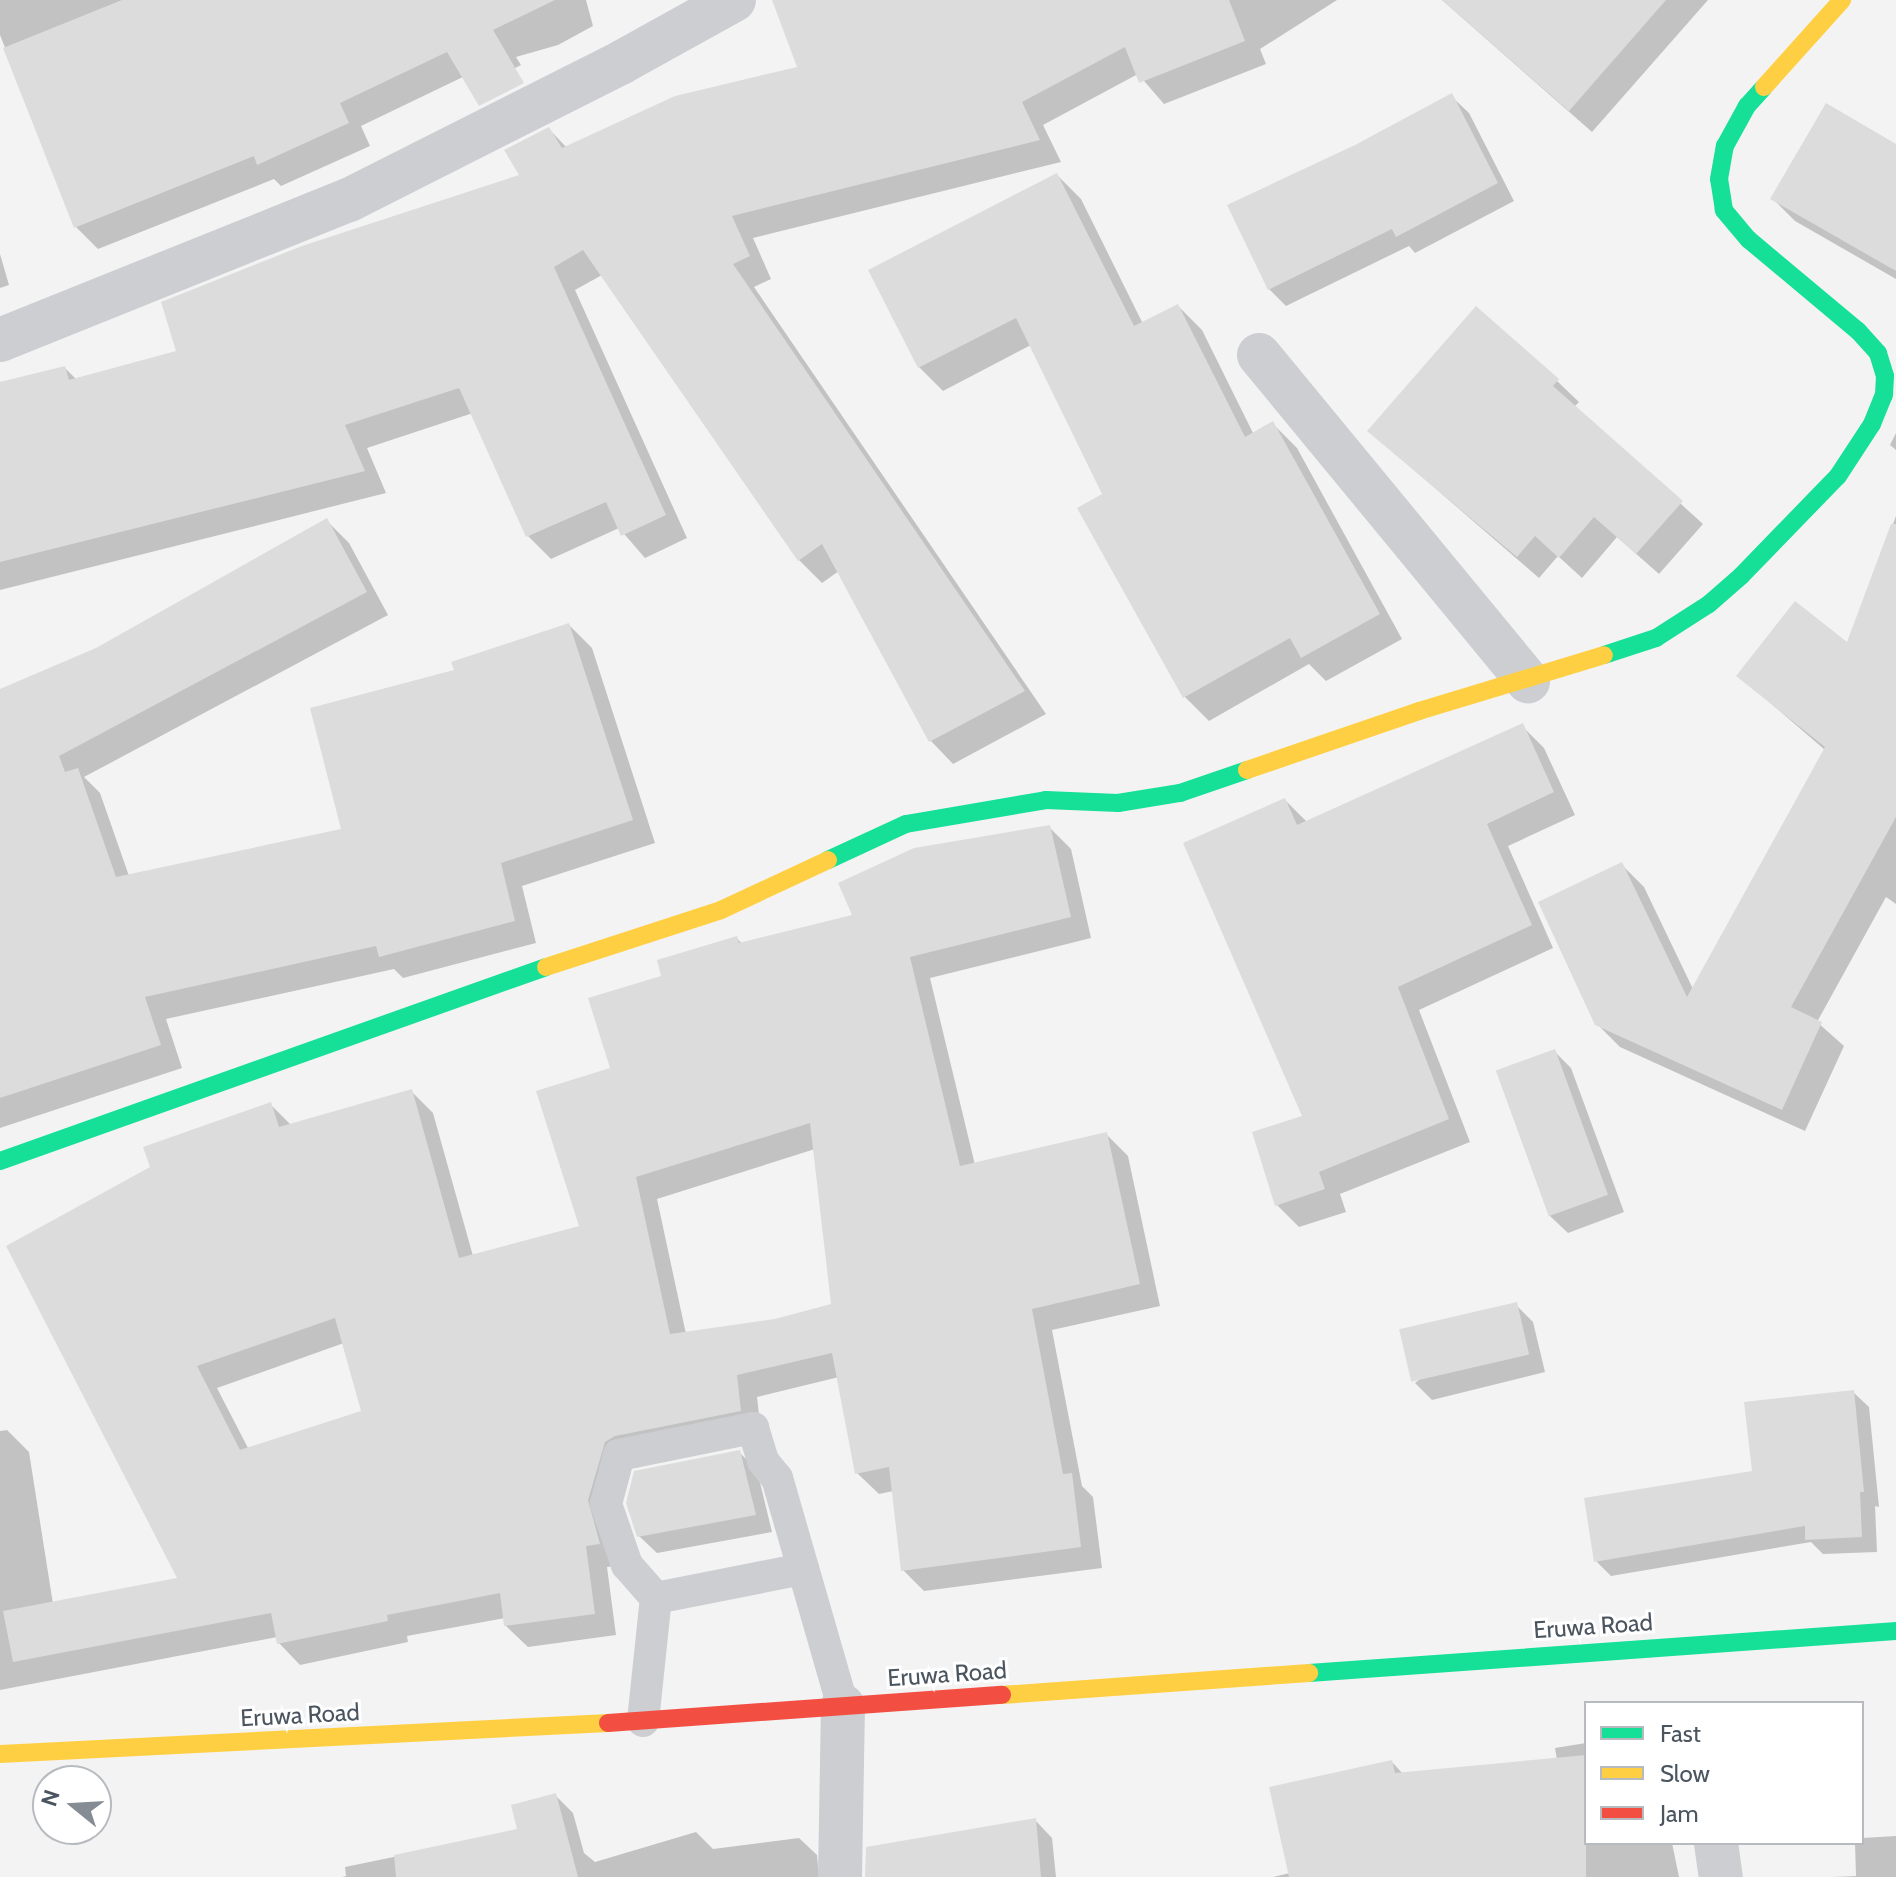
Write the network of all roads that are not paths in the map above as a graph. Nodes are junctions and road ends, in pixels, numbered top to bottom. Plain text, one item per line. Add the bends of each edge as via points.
1 (734, 0) edge
2 (1842, 0) edge
3 (0, 340) edge
4 (1259, 355) dead end
5 (1528, 681) junction
6 (0, 1161) edge
7 (803, 1569) junction
8 (656, 1598) junction
9 (1896, 1631) edge
10 (843, 1706) junction
11 (643, 1721) junction
12 (0, 1754) edge
13 (1716, 1845) edge
14 (840, 1877) edge
15 (1721, 1877) edge

1 - 3 street via 349,200
2 - 5 street via 1747,106 1725,146 1719,179 1724,210 1748,239 1878,353 1884,395 1872,424 1838,476 1709,604 1656,638
4 - 5 street
5 - 6 street via 1419,711 1180,793 1118,803 1046,800 906,824 721,910 483,987
7 - 8 lane
7 - 8 lane via 777,1478 763,1461 753,1428 619,1455 606,1504 627,1565
7 - 10 lane
8 - 11 lane
9 - 10 street, Eruwa Road
10 - 11 street, Eruwa Road
10 - 14 street
11 - 12 street, Eruwa Road
13 - 15 street

